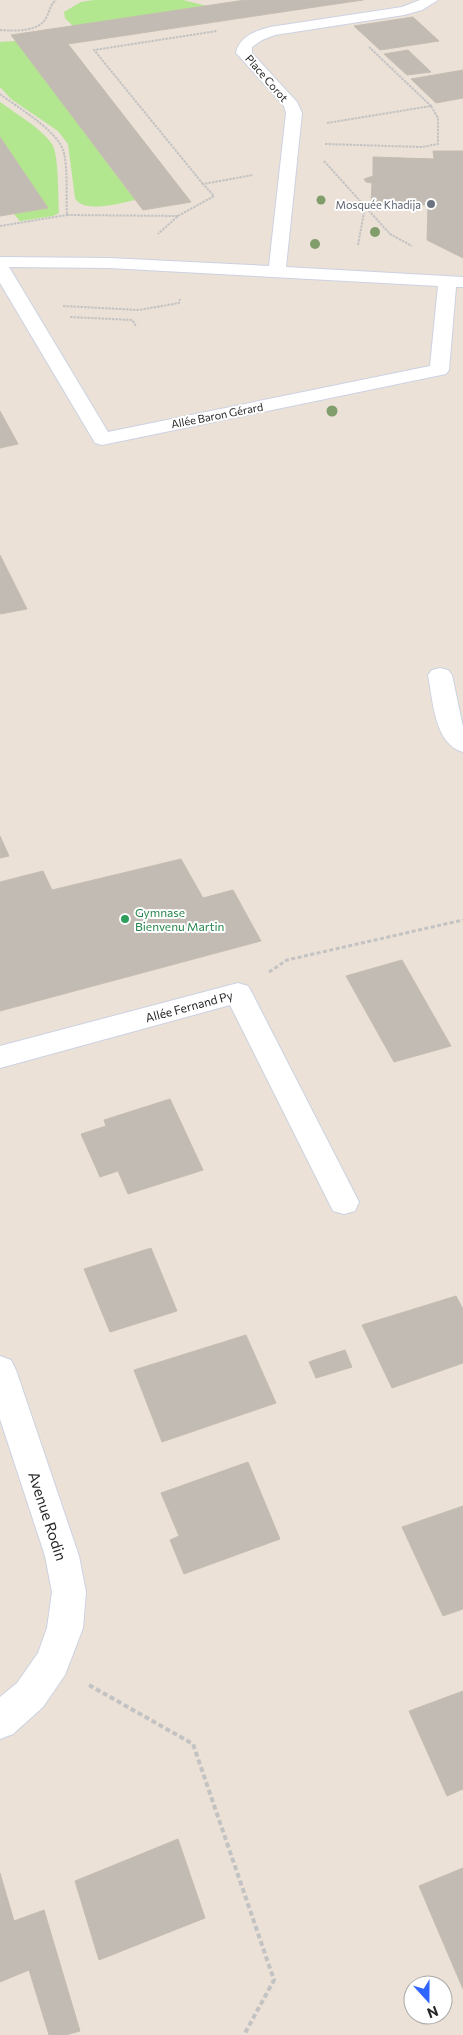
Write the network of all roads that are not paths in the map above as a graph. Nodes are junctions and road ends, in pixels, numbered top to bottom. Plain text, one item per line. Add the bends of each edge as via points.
1 (431, 0) edge
2 (0, 262) edge
3 (0, 268) edge
4 (277, 272) junction
5 (456, 282) edge
6 (440, 674) dead end
7 (463, 744) edge
8 (0, 1057) edge
9 (344, 1202) dead end
10 (0, 1370) edge
11 (0, 1721) edge

1 - 4 street, Place Corot via 404,11 280,29 264,33 245,46 244,53 294,113
2 - 4 street via 80,262
3 - 5 street, Allée Baron Gérard via 102,439 439,370
4 - 5 street
6 - 7 street via 448,720
8 - 9 street, Allée Fernand Py via 238,993
10 - 11 street, Avenue Rodin via 62,1556 69,1592 65,1628 52,1663 30,1695

